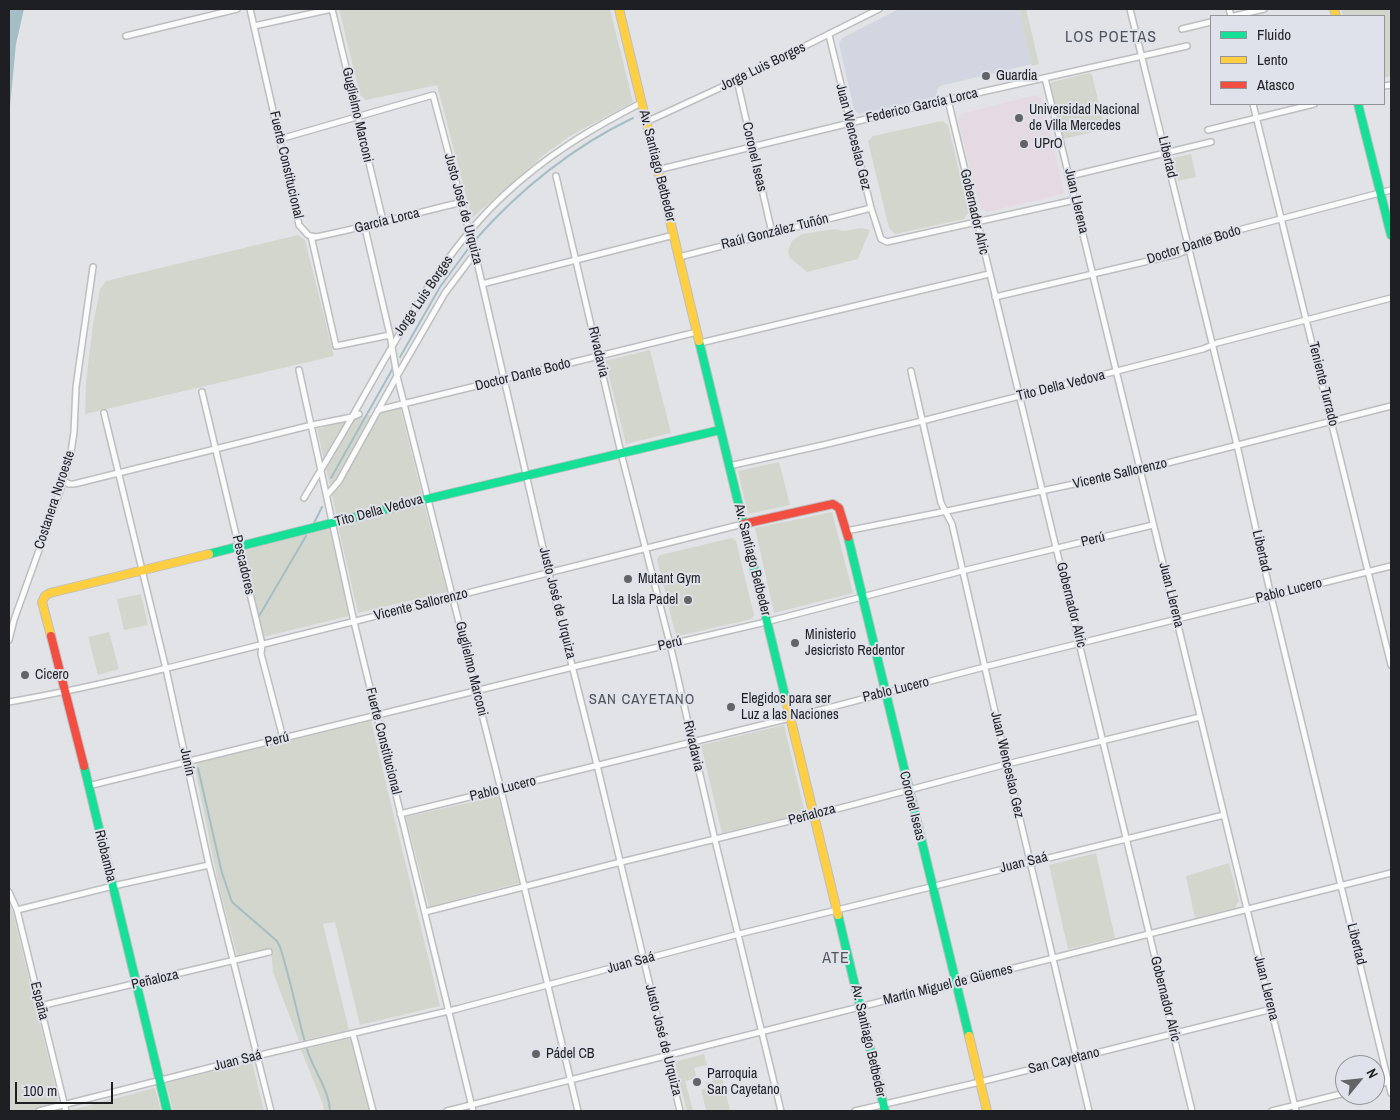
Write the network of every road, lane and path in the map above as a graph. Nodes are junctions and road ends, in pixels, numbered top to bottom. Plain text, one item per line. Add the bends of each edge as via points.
1 (238, 9) edge
2 (250, 9) edge
3 (332, 9) edge
4 (619, 9) edge
5 (879, 9) edge
6 (1130, 9) edge
7 (1264, 9) edge
8 (1237, 15) edge
9 (1210, 22) edge
10 (254, 26) junction
11 (1182, 29) dead end
12 (828, 35) junction
13 (126, 36) dead end
14 (1186, 46) dead end
15 (1142, 56) junction
16 (1046, 78) junction
17 (737, 80) junction
18 (948, 100) junction
19 (641, 102) junction
20 (1253, 105) edge
21 (1310, 105) edge
22 (1358, 105) edge
23 (358, 117) junction
24 (1257, 118) junction
25 (646, 122) junction
26 (850, 123) junction
27 (1208, 130) dead end
28 (280, 138) junction
29 (1211, 142) dead end
30 (751, 147) junction
31 (1166, 152) junction
32 (657, 170) junction
33 (556, 176) dead end
34 (1070, 176) junction
35 (1391, 190) edge
36 (1380, 192) junction
37 (1075, 200) junction
38 (462, 202) junction
39 (871, 208) junction
40 (1282, 219) junction
41 (383, 221) junction
42 (977, 223) junction
43 (365, 228) junction
44 (470, 231) junction
45 (772, 233) junction
46 (674, 235) junction
47 (311, 236) junction
48 (1391, 236) edge
49 (1188, 250) junction
50 (475, 253) junction
51 (679, 257) junction
52 (576, 260) junction
53 (92, 267) dead end
54 (989, 274) junction
55 (1093, 274) junction
56 (482, 284) junction
57 (995, 297) junction
58 (1391, 298) edge
59 (1307, 319) junction
60 (697, 332) junction
61 (390, 335) junction
62 (700, 343) junction
63 (1212, 345) junction
64 (390, 347) junction
65 (599, 357) junction
66 (299, 370) dead end
67 (911, 371) dead end
68 (1117, 372) junction
69 (396, 376) junction
70 (504, 380) junction
71 (202, 392) dead end
72 (1019, 396) junction
73 (403, 403) junction
74 (1391, 406) edge
75 (378, 410) junction
76 (104, 413) dead end
77 (359, 414) dead end
78 (352, 417) junction
79 (922, 421) junction
80 (1332, 421) junction
81 (312, 425) junction
82 (720, 430) junction
83 (1237, 444) junction
84 (216, 449) junction
85 (621, 453) junction
86 (729, 466) junction
87 (321, 470) junction
88 (1140, 470) junction
89 (119, 474) junction
90 (526, 476) junction
91 (64, 481) junction
92 (1043, 491) junction
93 (326, 495) junction
94 (304, 498) dead end
95 (427, 498) junction
96 (833, 504) joint
97 (945, 512) junction
98 (333, 524) junction
99 (743, 524) junction
100 (1154, 525) junction
101 (846, 531) junction
102 (239, 547) junction
103 (645, 548) junction
104 (1057, 549) junction
105 (1391, 566) edge
106 (142, 571) junction
107 (962, 571) junction
108 (1369, 572) junction
109 (549, 574) junction
110 (1271, 596) junction
111 (452, 597) junction
112 (862, 598) junction
113 (42, 602) joint
114 (1177, 620) junction
115 (354, 622) junction
116 (766, 622) junction
117 (9, 640) edge
118 (262, 644) junction
119 (670, 644) junction
120 (1080, 644) junction
121 (1391, 665) edge
122 (573, 667) junction
123 (985, 667) junction
124 (166, 669) junction
125 (476, 691) junction
126 (66, 692) junction
127 (884, 693) junction
128 (9, 702) edge
129 (376, 715) junction
130 (790, 718) junction
131 (1200, 718) junction
132 (283, 738) junction
133 (1103, 741) junction
134 (692, 742) junction
135 (187, 762) junction
136 (1007, 764) junction
137 (597, 765) junction
138 (88, 786) junction
139 (501, 790) junction
140 (908, 790) junction
141 (400, 814) junction
142 (814, 815) junction
143 (1224, 815) junction
144 (1126, 838) junction
145 (716, 840) junction
146 (621, 862) junction
147 (1030, 862) junction
148 (209, 865) junction
149 (1391, 873) edge
150 (113, 886) junction
151 (932, 886) junction
152 (1342, 886) junction
153 (524, 887) junction
154 (9, 892) edge
155 (17, 910) junction
156 (837, 910) junction
157 (1247, 910) junction
158 (424, 912) junction
159 (739, 934) junction
160 (1150, 934) junction
161 (269, 952) dead end
162 (1053, 958) junction
163 (643, 959) junction
164 (233, 961) junction
165 (955, 983) junction
166 (137, 984) junction
167 (548, 986) junction
168 (40, 1006) junction
169 (860, 1007) junction
170 (1272, 1009) junction
171 (449, 1011) junction
172 (763, 1031) junction
173 (1173, 1033) junction
174 (353, 1034) junction
175 (667, 1055) junction
176 (256, 1056) junction
177 (1077, 1058) junction
178 (570, 1080) junction
179 (159, 1081) junction
180 (1390, 1081) edge
181 (980, 1082) junction
182 (1391, 1092) edge
183 (1335, 1096) edge
184 (64, 1105) junction
185 (472, 1105) junction
186 (884, 1108) edge
187 (1295, 1109) edge
188 (39, 1111) edge
189 (66, 1111) edge
190 (167, 1111) edge
191 (271, 1111) edge
192 (373, 1111) edge
193 (447, 1111) edge
194 (473, 1111) edge
195 (578, 1111) edge
196 (680, 1111) edge
197 (782, 1111) edge
198 (855, 1111) edge
199 (987, 1111) edge
200 (1089, 1111) edge
201 (1192, 1111) edge
202 (1272, 1111) edge

1 - 13 street
2 - 10 street, Fuerte Constitucional
3 - 10 street
3 - 23 street, Guglielmo Marconi
4 - 19 street, Av. Santiago Betbeder
5 - 12 street, Jorge Luis Borges
6 - 15 street, Libertad
7 - 8 street
9 - 11 street
10 - 28 street, Fuerte Constitucional
12 - 17 street, Jorge Luis Borges
12 - 26 street, Juan Wenceslao Gez
14 - 15 street, Federico García Lorca
15 - 16 street, Federico García Lorca
15 - 31 street, Libertad
16 - 18 street, Federico García Lorca
16 - 34 street, Juan Llerena
17 - 25 street, Jorge Luis Borges
17 - 30 street, Coronel Iseas
18 - 26 street, Federico García Lorca
18 - 42 street, Gobernador Alric
19 - 25 street, Av. Santiago Betbeder
19 - 44 street, Jorge Luis Borges via 591,129 534,169
20 - 24 street, Teniente Turrado
21 - 24 street
22 - 36 street
23 - 28 street
23 - 38 street, Justo José de Urquiza via 432,95
23 - 41 street, Guglielmo Marconi
24 - 27 street
24 - 40 street, Teniente Turrado
25 - 32 street, Av. Santiago Betbeder
26 - 30 street, Federico García Lorca
26 - 39 street, Juan Wenceslao Gez
28 - 47 street, Fuerte Constitucional via 300,226
29 - 31 street
30 - 32 street, Federico García Lorca
30 - 45 street, Coronel Iseas
31 - 34 street
31 - 49 street, Libertad
32 - 46 street, Av. Santiago Betbeder
33 - 52 street, Rivadavia
34 - 37 street, Juan Llerena
35 - 36 street, Doctor Dante Bodo
36 - 40 street, Doctor Dante Bodo
36 - 48 street
37 - 42 street
37 - 55 street, Juan Llerena
38 - 41 street, García Lorca
38 - 44 street, Justo José de Urquiza
39 - 42 street, Juan Wenceslao Gez via 881,239 887,242
39 - 45 street, Raúl González Tuñón
40 - 49 street, Doctor Dante Bodo via 1208,238
40 - 59 street, Teniente Turrado
41 - 43 street, García Lorca
42 - 54 street, Gobernador Alric
43 - 47 street, García Lorca via 316,238
43 - 61 street, Guglielmo Marconi
44 - 50 street, Justo José de Urquiza
44 - 64 street, Jorge Luis Borges via 433,280
45 - 51 street, Raúl González Tuñón
46 - 51 street, Av. Santiago Betbeder
46 - 52 street
47 - 61 street, Fuerte Constitucional via 336,346
49 - 55 street, Doctor Dante Bodo
49 - 63 street, Libertad
50 - 56 street, Justo José de Urquiza
50 - 69 street, Jorge Luis Borges via 445,294
51 - 60 street, Av. Santiago Betbeder
52 - 56 street
52 - 65 street, Rivadavia
53 - 91 street, Costanera Noroeste via 76,387 74,432
54 - 57 street, Gobernador Alric
54 - 62 street
55 - 57 street, Doctor Dante Bodo
55 - 68 street, Juan Llerena
56 - 70 street, Justo José de Urquiza
57 - 72 street, Gobernador Alric
58 - 59 street, Tito Della Vedova
59 - 63 street, Tito Della Vedova
59 - 80 street, Teniente Turrado
60 - 62 street, Av. Santiago Betbeder
60 - 65 street, Doctor Dante Bodo
61 - 64 street, Guglielmo Marconi
62 - 82 street, Av. Santiago Betbeder
63 - 68 street, Tito Della Vedova
63 - 83 street, Libertad
64 - 69 street, Guglielmo Marconi
64 - 78 street, Jorge Luis Borges
65 - 70 street, Doctor Dante Bodo
65 - 85 street, Rivadavia
66 - 81 street, Fuerte Constitucional
67 - 79 street, Juan Wenceslao Gez
68 - 72 street, Tito Della Vedova
68 - 88 street, Juan Llerena
69 - 73 street, Guglielmo Marconi
69 - 75 street, Jorge Luis Borges
70 - 73 street, Doctor Dante Bodo
70 - 90 street, Justo José de Urquiza
71 - 84 street, Pescadores
72 - 79 street, Tito Della Vedova
72 - 92 street, Gobernador Alric
73 - 75 street, Doctor Dante Bodo
73 - 95 street, Guglielmo Marconi
74 - 80 street, Vicente Sallorenzo
75 - 93 street, Jorge Luis Borges via 339,481
76 - 89 street, Junín
77 - 78 street
78 - 81 street
78 - 87 street, Jorge Luis Borges
79 - 86 street, Tito Della Vedova
79 - 97 street, Juan Wenceslao Gez
80 - 83 street, Vicente Sallorenzo
80 - 108 street, Teniente Turrado
81 - 84 street
81 - 87 street, Fuerte Constitucional
82 - 85 street, Tito Della Vedova
82 - 86 street, Av. Santiago Betbeder
83 - 88 street, Vicente Sallorenzo
83 - 110 street, Libertad
84 - 89 street
84 - 102 street, Pescadores
85 - 90 street, Tito Della Vedova
85 - 103 street, Rivadavia
86 - 99 street, Av. Santiago Betbeder
87 - 93 street, Fuerte Constitucional
87 - 94 street, Jorge Luis Borges
88 - 92 street, Vicente Sallorenzo
88 - 100 street, Juan Llerena
89 - 91 street via 74,484
89 - 106 street, Junín
90 - 95 street, Tito Della Vedova
90 - 109 street, Justo José de Urquiza
91 - 117 street, Costanera Noroeste
92 - 97 street, Vicente Sallorenzo
92 - 104 street, Gobernador Alric
93 - 98 street, Fuerte Constitucional
95 - 98 street, Tito Della Vedova
95 - 111 street, Guglielmo Marconi
96 - 99 street, Vicente Sallorenzo
96 - 101 street, Coronel Iseas via 838,508
97 - 101 street, Vicente Sallorenzo
97 - 107 street, Juan Wenceslao Gez via 952,524
98 - 102 street, Tito Della Vedova
98 - 115 street, Fuerte Constitucional
99 - 103 street, Vicente Sallorenzo
99 - 116 street, Av. Santiago Betbeder
100 - 104 street, Perú
100 - 114 street, Juan Llerena
101 - 112 street, Coronel Iseas
102 - 106 street, Tito Della Vedova
102 - 118 street, Pescadores
103 - 109 street, Vicente Sallorenzo
103 - 119 street, Rivadavia
104 - 107 street, Perú
104 - 120 street, Gobernador Alric
105 - 108 street, Pablo Lucero
106 - 113 street, Tito Della Vedova via 50,593
106 - 124 street, Junín
107 - 112 street, Perú
107 - 123 street, Juan Wenceslao Gez
108 - 110 street, Pablo Lucero
108 - 121 street, Teniente Turrado
109 - 111 street, Vicente Sallorenzo
109 - 122 street, Justo José de Urquiza
110 - 114 street, Pablo Lucero
110 - 152 street, Libertad
111 - 115 street, Vicente Sallorenzo
111 - 125 street, Guglielmo Marconi
112 - 116 street, Perú
112 - 127 street, Coronel Iseas
113 - 126 street, Riobamba
114 - 120 street, Pablo Lucero
114 - 131 street, Juan Llerena
115 - 118 street, Vicente Sallorenzo
115 - 129 street, Fuerte Constitucional
116 - 119 street, Perú
116 - 130 street, Av. Santiago Betbeder
118 - 124 street, Vicente Sallorenzo
118 - 132 street, Pescadores via 261,654
119 - 122 street, Perú
119 - 134 street, Rivadavia
120 - 123 street, Pablo Lucero
120 - 133 street, Gobernador Alric
122 - 125 street, Perú
122 - 137 street, Justo José de Urquiza
123 - 127 street, Pablo Lucero
123 - 136 street, Juan Wenceslao Gez
124 - 126 street, Vicente Sallorenzo
124 - 135 street, Junín
125 - 129 street, Perú
125 - 139 street, Guglielmo Marconi
126 - 128 street, Vicente Sallorenzo
126 - 138 street, Riobamba
127 - 130 street, Pablo Lucero
127 - 140 street, Coronel Iseas
129 - 132 street, Perú
129 - 141 street, Fuerte Constitucional
130 - 134 street, Pablo Lucero
130 - 142 street, Av. Santiago Betbeder
131 - 133 street, Peñaloza
131 - 143 street, Juan Llerena
132 - 135 street, Perú
133 - 136 street, Peñaloza
133 - 144 street, Gobernador Alric
134 - 137 street, Pablo Lucero
134 - 145 street, Rivadavia
135 - 138 street, Perú
135 - 148 street, Junín
136 - 140 street, Peñaloza
136 - 147 street, Juan Wenceslao Gez
137 - 139 street, Pablo Lucero
137 - 146 street, Justo José de Urquiza
138 - 150 street, Riobamba
139 - 141 street, Pablo Lucero
139 - 153 street, Guglielmo Marconi
140 - 142 street, Peñaloza
140 - 151 street, Coronel Iseas
141 - 158 street, Fuerte Constitucional
142 - 145 street, Peñaloza
142 - 156 street, Av. Santiago Betbeder
143 - 144 street, Juan Saá
143 - 157 street, Juan Llerena
144 - 147 street, Juan Saá
144 - 160 street, Gobernador Alric
145 - 146 street, Peñaloza
145 - 159 street, Rivadavia
146 - 153 street, Peñaloza
146 - 163 street, Justo José de Urquiza
147 - 151 street, Juan Saá
147 - 162 street, Juan Wenceslao Gez
148 - 150 street
148 - 164 street, Junín
149 - 152 street, Martín Miguel de Güemes
150 - 155 street
150 - 166 street, Riobamba
151 - 156 street, Juan Saá
151 - 165 street, Coronel Iseas
152 - 157 street, Martín Miguel de Güemes
152 - 180 street, Libertad
153 - 158 street, Peñaloza
153 - 167 street, Guglielmo Marconi
154 - 155 street, España
155 - 168 street, España
156 - 159 street, Juan Saá
156 - 169 street, Av. Santiago Betbeder
157 - 160 street, Martín Miguel de Güemes
157 - 170 street, Juan Llerena
158 - 171 street, Fuerte Constitucional
159 - 163 street, Juan Saá
159 - 172 street, Rivadavia
160 - 162 street, Martín Miguel de Güemes
160 - 173 street, Gobernador Alric
161 - 164 street, Peñaloza
162 - 165 street, Martín Miguel de Güemes
162 - 177 street, Juan Wenceslao Gez
163 - 167 street, Juan Saá
163 - 175 street, Justo José de Urquiza
164 - 166 street, Peñaloza
164 - 176 street, Junín
165 - 169 street, Martín Miguel de Güemes
165 - 181 street, Coronel Iseas
166 - 168 street, Peñaloza
166 - 179 street, Riobamba
167 - 171 street, Juan Saá
167 - 178 street, Guglielmo Marconi
168 - 184 street, España
169 - 172 street, Martín Miguel de Güemes
169 - 186 street, Av. Santiago Betbeder
170 - 173 street, San Cayetano
170 - 187 street, Juan Llerena
171 - 174 street, Juan Saá
171 - 185 street, Fuerte Constitucional
172 - 175 street, Martín Miguel de Güemes
172 - 197 street, Rivadavia
173 - 177 street, San Cayetano
173 - 201 street, Gobernador Alric
174 - 176 street, Juan Saá
174 - 192 street
175 - 178 street, Martín Miguel de Güemes
175 - 196 street, Justo José de Urquiza
176 - 179 street, Juan Saá
176 - 191 street, Junín
177 - 181 street, San Cayetano
177 - 200 street, Juan Wenceslao Gez
178 - 185 street, Martín Miguel de Güemes
178 - 195 street, Guglielmo Marconi
179 - 184 street, Juan Saá
179 - 190 street, Riobamba
180 - 182 street, Libertad
181 - 186 street, San Cayetano
181 - 199 street, Coronel Iseas
183 - 187 street
184 - 188 street, Juan Saá
184 - 189 street, España
185 - 193 street, Martín Miguel de Güemes
185 - 194 street, Fuerte Constitucional
186 - 198 street, San Cayetano
187 - 202 street

